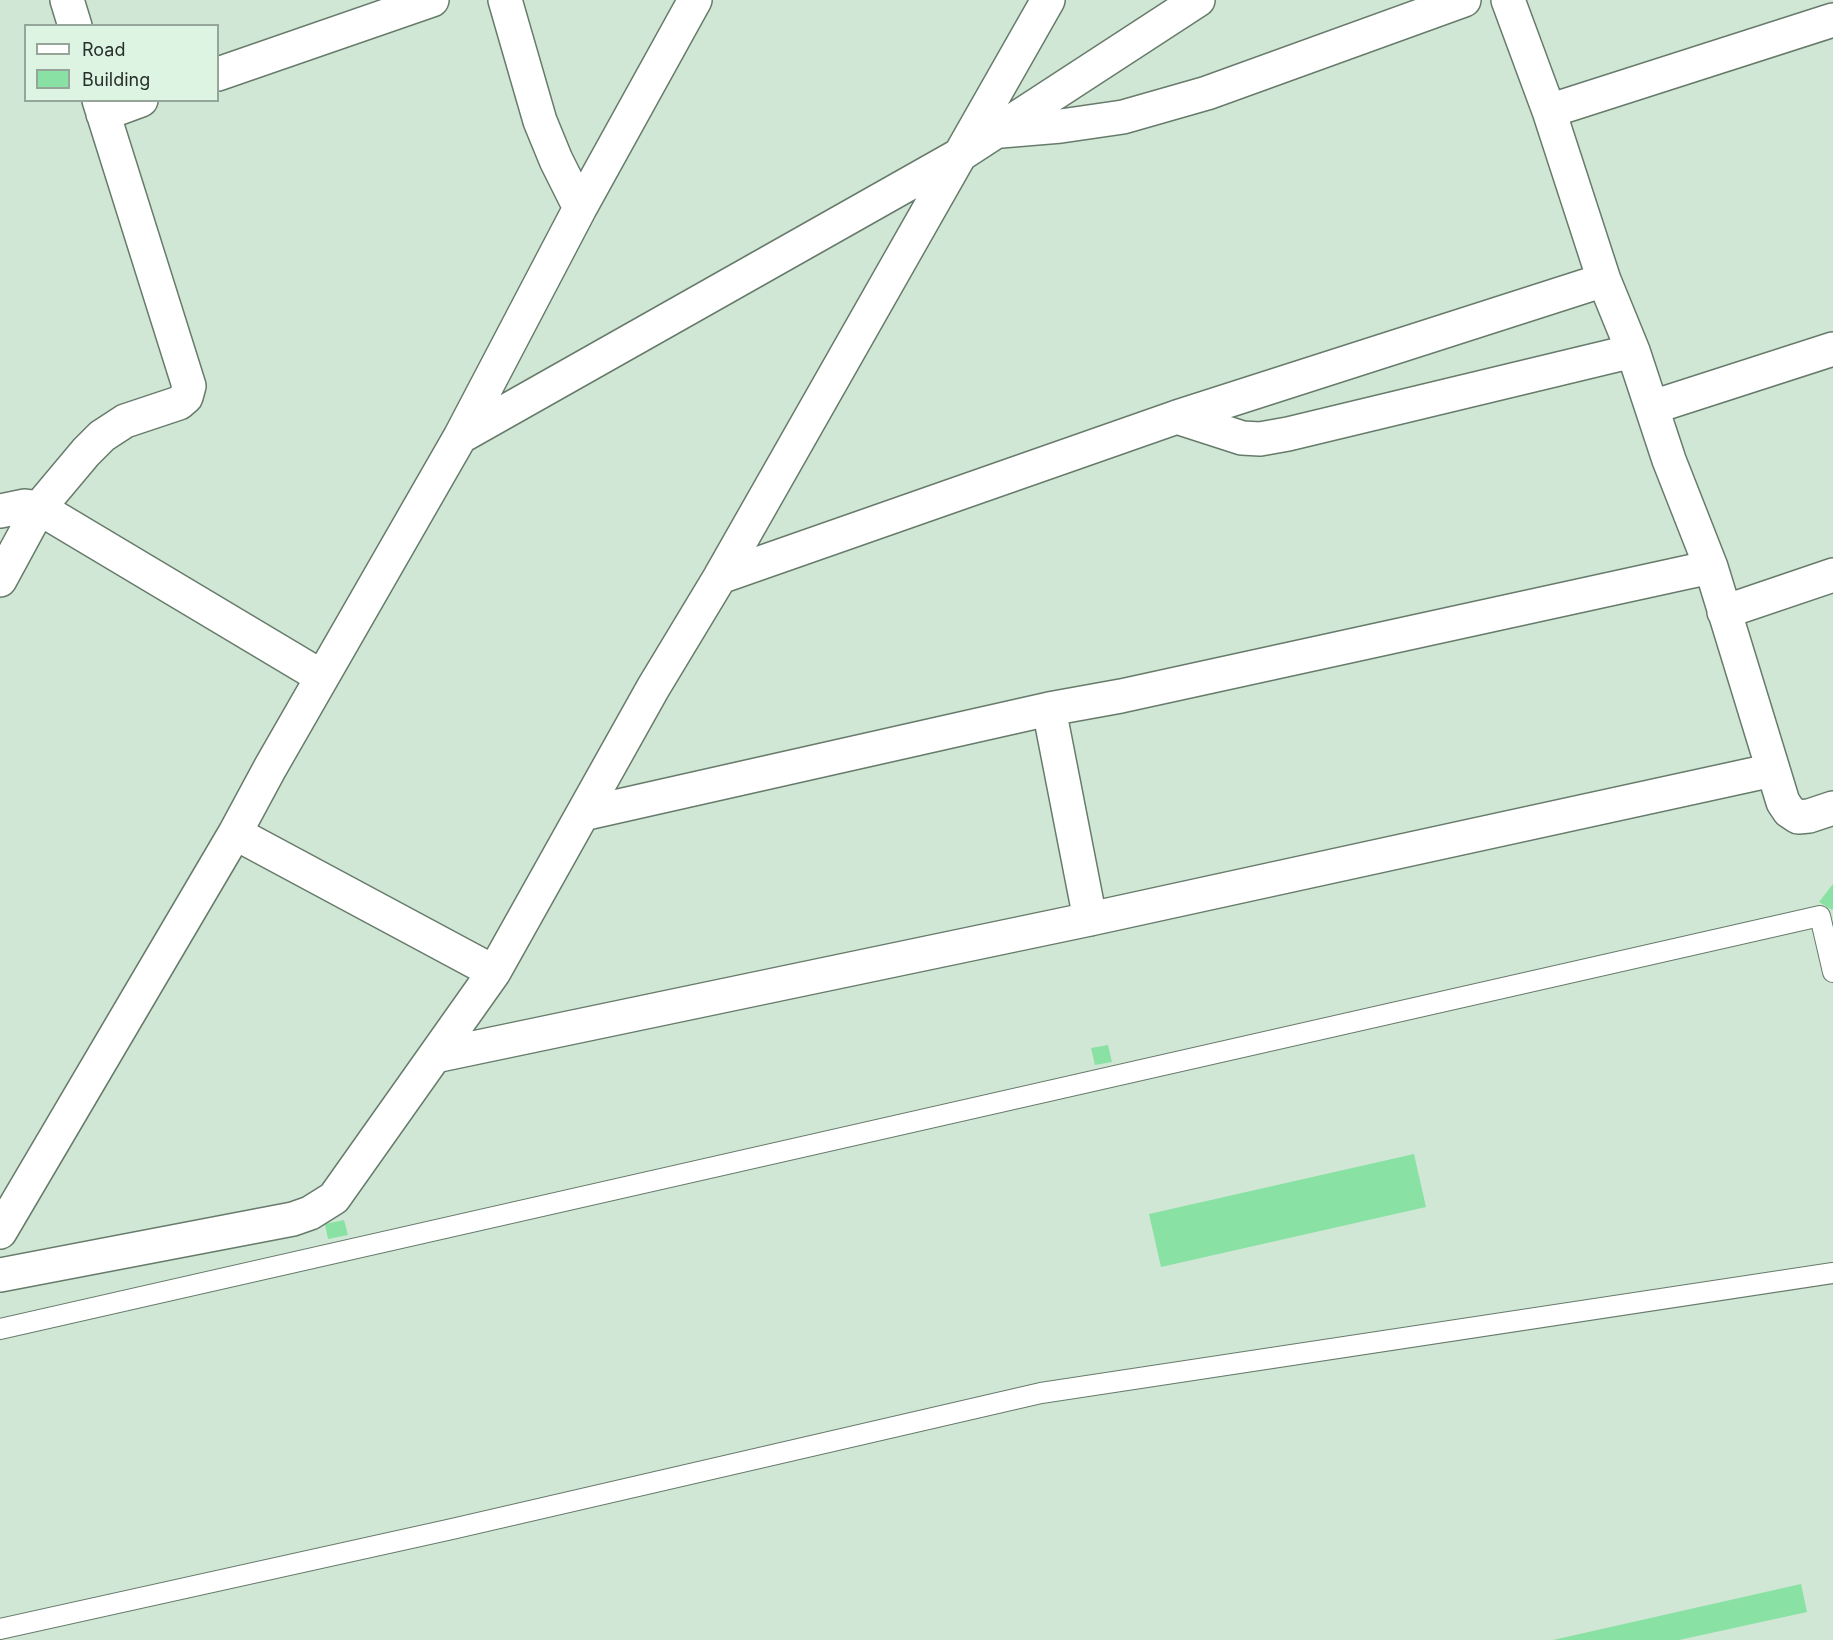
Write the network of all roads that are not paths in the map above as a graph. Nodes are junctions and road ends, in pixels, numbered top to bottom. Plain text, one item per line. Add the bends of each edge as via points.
1 (67, 0) edge
2 (432, 0) edge
3 (505, 0) edge
4 (695, 0) edge
5 (1048, 0) edge
6 (1198, 0) edge
7 (1464, 0) edge
8 (1508, 0) edge
9 (1833, 20) edge
10 (74, 24) edge
11 (219, 74) edge
12 (130, 102) edge
13 (101, 107) edge
14 (1549, 111) junction
15 (998, 131) junction
16 (963, 153) junction
17 (580, 208) junction
18 (1604, 280) junction
19 (1833, 349) edge
20 (1634, 351) junction
21 (1653, 407) junction
22 (1177, 417) junction
23 (460, 437) junction
24 (39, 508) junction
25 (0, 512) edge
26 (1711, 567) junction
27 (1833, 575) edge
28 (720, 577) junction
29 (0, 580) edge
30 (1724, 612) junction
31 (322, 678) junction
32 (1049, 709) junction
33 (1773, 770) junction
34 (1833, 808) edge
35 (583, 814) junction
36 (235, 833) junction
37 (1090, 919) junction
38 (494, 972) junction
39 (1833, 972) edge
40 (435, 1056) junction
41 (0, 1232) edge
42 (1833, 1273) edge
43 (0, 1275) edge
44 (0, 1329) edge
45 (0, 1629) edge

1 - 10 street
2 - 11 street
3 - 17 street via 540,121
4 - 17 street
5 - 16 street
6 - 15 street
7 - 15 street via 1207,93 1123,117
8 - 14 street
9 - 14 street
12 - 13 street
13 - 24 street via 189,386 186,397 179,402 125,421 102,436
14 - 18 street
15 - 16 street
16 - 23 street
16 - 28 street
17 - 23 street
18 - 20 street
18 - 22 street
19 - 21 street
20 - 21 street
20 - 22 street via 1260,439 1242,438
21 - 26 street via 1669,460
22 - 28 street
23 - 31 street
24 - 25 street via 25,506
24 - 29 street
24 - 31 street
26 - 30 street
26 - 32 street
27 - 30 street
28 - 35 street
30 - 33 street
31 - 36 street
32 - 35 street
32 - 37 street
33 - 34 street via 1789,812 1809,816
33 - 37 street
35 - 38 street
36 - 38 street
36 - 41 street
37 - 40 street
38 - 40 street
39 - 44 lane via 1820,916
40 - 43 street via 334,1198 310,1214
42 - 45 lane via 1041,1393

